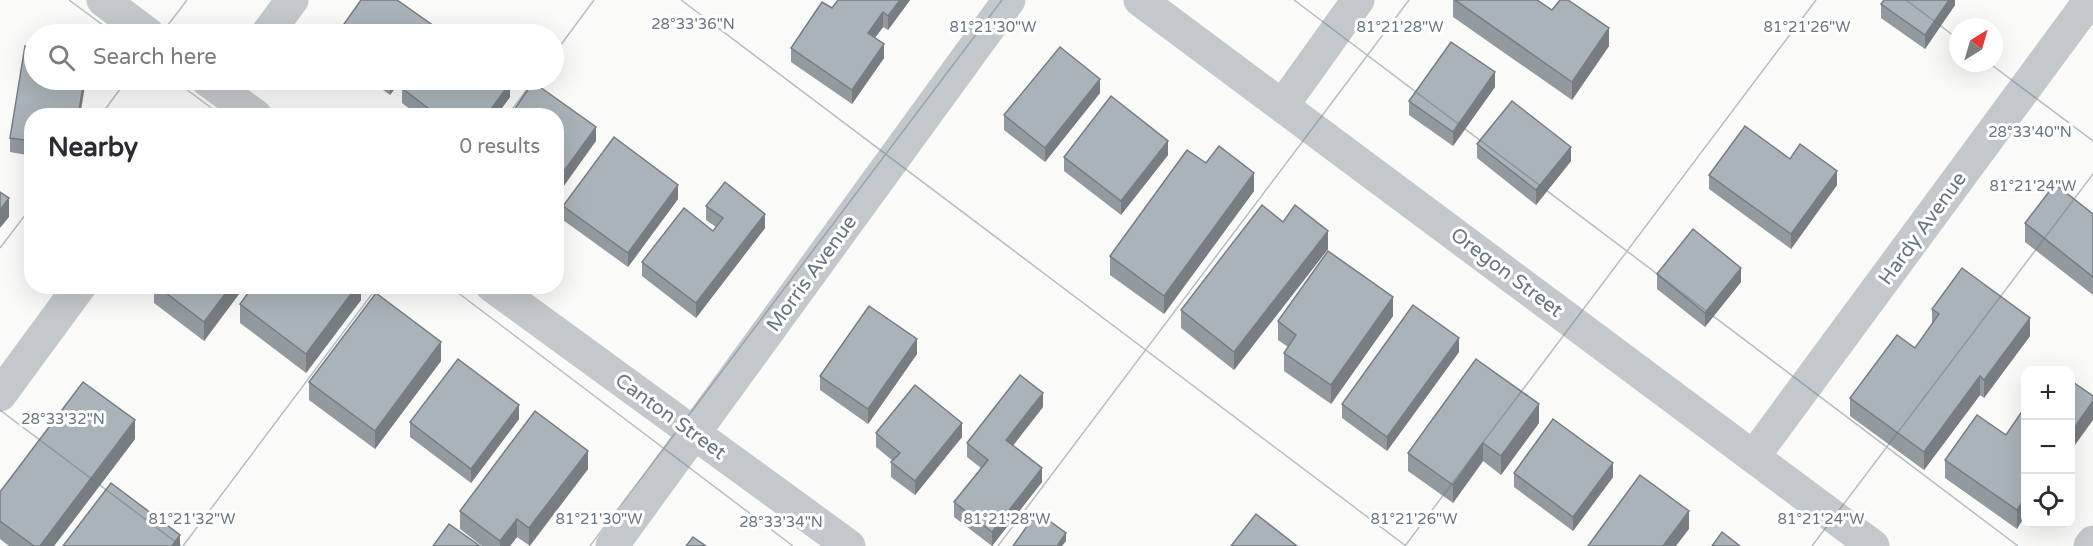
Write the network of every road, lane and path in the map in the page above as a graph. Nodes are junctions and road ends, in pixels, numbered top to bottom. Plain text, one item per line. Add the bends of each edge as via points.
1 (103, 0) edge
2 (292, 0) edge
3 (1009, 0) edge
4 (1140, 0) edge
5 (1358, 0) edge
6 (2090, 0) edge
7 (135, 24) edge
8 (274, 24) edge
9 (218, 92) edge
10 (1283, 105) junction
11 (243, 108) edge
12 (75, 294) edge
13 (503, 294) edge
14 (0, 395) edge
15 (694, 433) junction
16 (1754, 456) junction
17 (2093, 542) edge
18 (612, 546) edge
19 (849, 546) edge
20 (1873, 546) edge
21 (2090, 546) edge

1 - 7 street
2 - 8 street
3 - 15 street, Morris Avenue
4 - 10 street, Oregon Street
5 - 10 street
6 - 16 street, Hardy Avenue
9 - 11 street
10 - 16 street, Oregon Street
12 - 14 street
13 - 15 street, Canton Street
15 - 18 street, Morris Avenue
15 - 19 street, Canton Street
16 - 20 street, Oregon Street
17 - 21 street

